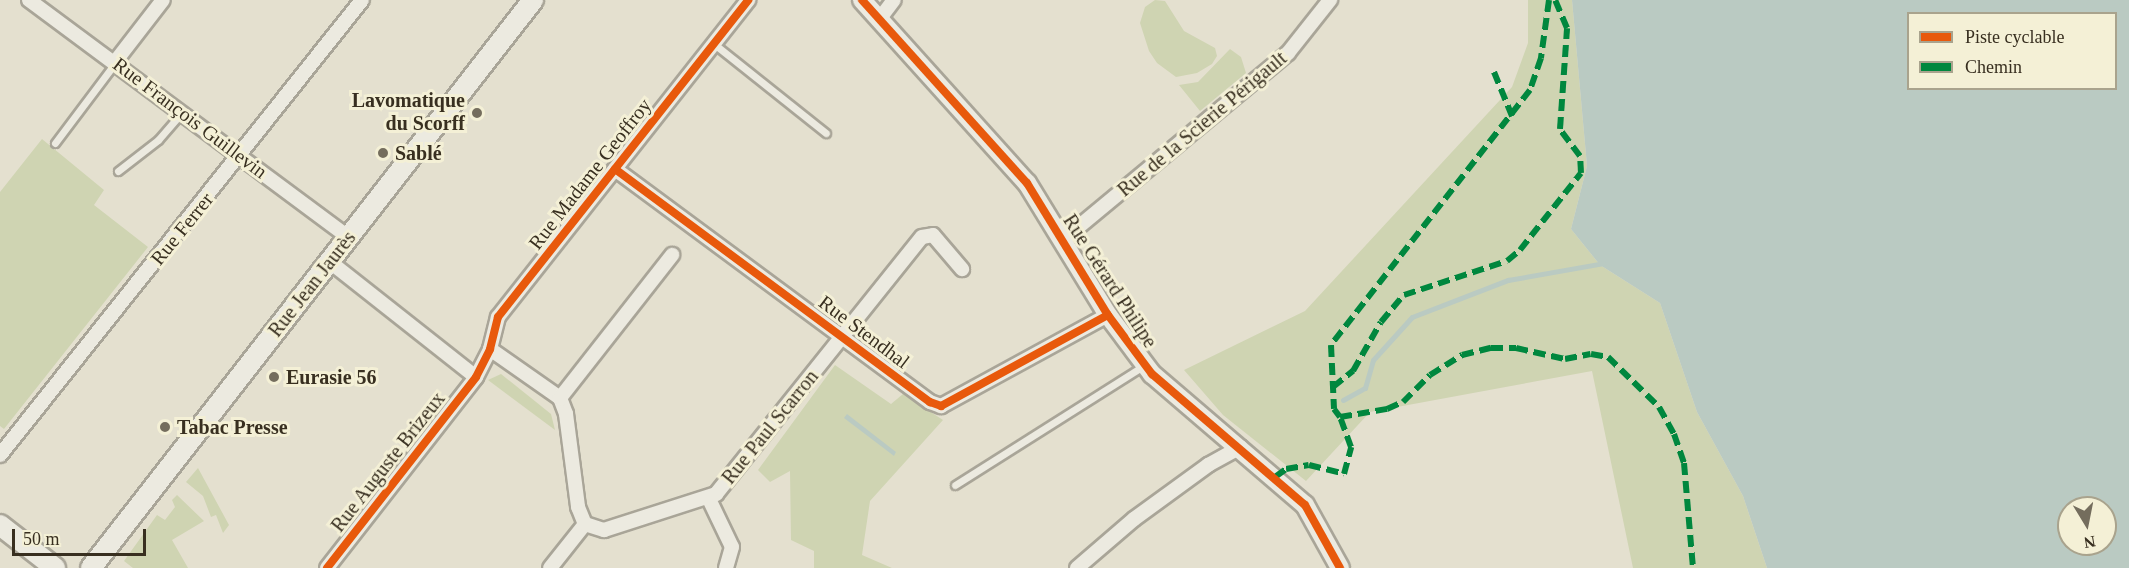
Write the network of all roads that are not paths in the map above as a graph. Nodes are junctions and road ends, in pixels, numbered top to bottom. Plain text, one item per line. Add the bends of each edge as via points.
1 (29, 0) edge
2 (163, 0) edge
3 (362, 0) edge
4 (533, 0) edge
5 (748, 0) edge
6 (862, 0) edge
7 (894, 0) edge
8 (1330, 0) edge
9 (880, 17) junction
10 (714, 44) junction
11 (115, 62) junction
12 (182, 112) junction
13 (826, 133) dead end
14 (55, 143) dead end
15 (242, 156) junction
16 (615, 169) junction
17 (118, 171) dead end
18 (349, 238) junction
19 (1064, 239) junction
20 (672, 255) dead end
21 (329, 261) junction
22 (962, 269) dead end
23 (1108, 315) junction
24 (843, 335) junction
25 (490, 349) junction
26 (1145, 365) junction
27 (476, 377) junction
28 (560, 398) junction
29 (1240, 447) junction
30 (0, 455) edge
31 (955, 485) dead end
32 (709, 500) junction
33 (585, 524) junction
34 (0, 525) edge
35 (1091, 563) edge
36 (55, 568) edge
37 (91, 568) edge
38 (327, 568) edge
39 (550, 568) edge
40 (726, 568) edge
41 (1077, 568) edge
42 (1340, 568) edge

1 - 11 street, Rue François Guillevin
2 - 11 street
3 - 15 street, Rue Ferrer
4 - 18 main road, Rue Jean Jaurès
5 - 10 street, Rue Madame Geoffroy
6 - 9 street, Rue Gérard Philipe
7 - 9 street
8 - 19 street, Rue de la Scierie Périgault via 1288,53
9 - 19 street, Rue Gérard Philipe via 1027,183
10 - 13 lane
10 - 16 street, Rue Madame Geoffroy
11 - 12 street, Rue François Guillevin
11 - 14 lane
12 - 15 street, Rue François Guillevin
12 - 17 lane via 158,140
15 - 18 street, Rue François Guillevin
15 - 30 street, Rue Ferrer
16 - 24 street, Rue Stendhal
16 - 25 street, Rue Madame Geoffroy via 498,317
18 - 21 main road, Rue Jean Jaurès
19 - 23 street, Rue Gérard Philipe
20 - 28 street
21 - 27 street
21 - 37 main road, Rue Jean Jaurès
22 - 24 street, Rue Paul Scarron via 933,235 922,237
23 - 24 street, Rue Stendhal via 941,406 930,402
23 - 26 street, Rue Gérard Philipe
24 - 32 street, Rue Paul Scarron via 756,448
25 - 27 street, Rue Madame Geoffroy
25 - 28 street
26 - 29 street, Rue Gérard Philipe
26 - 31 lane
27 - 38 street, Rue Auguste Brizeux
28 - 33 street via 567,414 578,507
29 - 35 street via 1208,465
29 - 42 street, Rue Gérard Philipe via 1305,505
32 - 33 street, Rue Paul Scarron via 604,530
32 - 40 street via 732,547
33 - 39 street
34 - 36 main road
35 - 41 street

